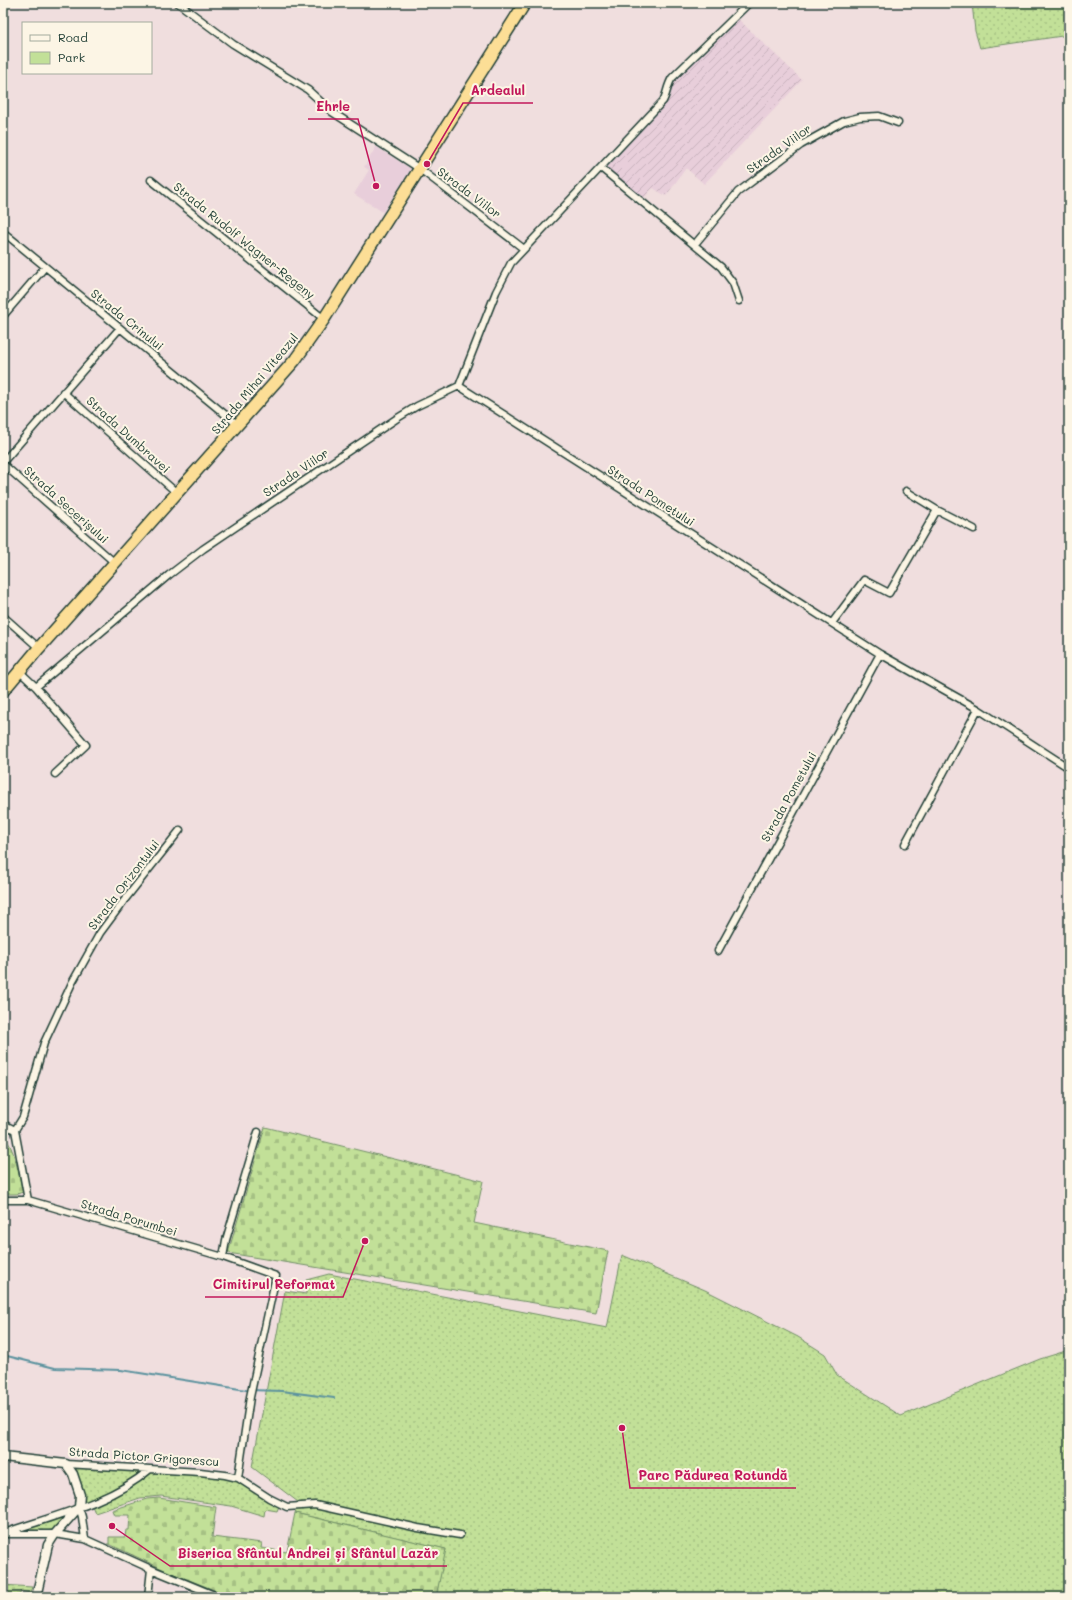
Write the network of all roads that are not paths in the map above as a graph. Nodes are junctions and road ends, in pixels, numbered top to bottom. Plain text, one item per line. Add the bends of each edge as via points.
1 (178, 3) edge
2 (525, 3) edge
3 (749, 3) edge
4 (898, 122) dead end
5 (601, 168) junction
6 (420, 169) junction
7 (151, 180) dead end
8 (3, 232) edge
9 (694, 244) junction
10 (524, 249) junction
11 (45, 267) junction
12 (739, 301) dead end
13 (3, 316) edge
14 (324, 319) junction
15 (120, 328) junction
16 (459, 386) junction
17 (63, 392) junction
18 (238, 425) junction
19 (3, 463) edge
20 (906, 491) dead end
21 (177, 493) junction
22 (937, 510) junction
23 (974, 530) dead end
24 (115, 563) junction
25 (3, 616) edge
26 (832, 623) junction
27 (39, 648) junction
28 (880, 654) junction
29 (19, 671) junction
30 (36, 687) junction
31 (3, 691) edge
32 (978, 709) junction
33 (1069, 768) edge
34 (55, 774) dead end
35 (180, 830) dead end
36 (905, 844) dead end
37 (718, 951) dead end
38 (3, 1124) edge
39 (15, 1130) junction
40 (258, 1132) dead end
41 (3, 1200) edge
42 (28, 1200) junction
43 (223, 1257) junction
44 (3, 1457) edge
45 (66, 1464) junction
46 (149, 1470) junction
47 (238, 1478) junction
48 (78, 1507) junction
49 (3, 1534) edge
50 (55, 1534) junction
51 (460, 1535) dead end
52 (85, 1538) junction
53 (151, 1570) junction
54 (36, 1597) edge
55 (148, 1597) edge
56 (219, 1597) edge

1 - 6 street, Strada Viilor via 233,44 308,90 332,112
2 - 6 highway, Strada Mihai Viteazul
3 - 5 street via 672,78 663,101
4 - 9 street, Strada Viilor via 879,116 860,117 844,121 801,145 738,192
5 - 9 street
5 - 10 street
6 - 10 street, Strada Viilor
6 - 14 highway, Strada Mihai Viteazul
7 - 14 street, Strada Rudolf Wagner-Regeny
8 - 11 street, Strada Crinului
9 - 12 street via 721,267
10 - 16 street via 503,276
11 - 13 street
11 - 15 street, Strada Crinului
14 - 18 highway, Strada Mihai Viteazul via 294,360
15 - 17 street
15 - 18 street, Strada Crinului
16 - 26 street, Strada Pometului
16 - 30 street, Strada Viilor via 396,418 203,549
17 - 19 street
17 - 21 street, Strada Dumbravei
18 - 21 highway, Strada Mihai Viteazul
19 - 24 street, Strada Secerișului
20 - 22 street
21 - 24 highway, Strada Mihai Viteazul
22 - 23 street
22 - 26 street via 889,593 864,580
24 - 27 highway, Strada Mihai Viteazul
25 - 27 street
26 - 28 street, Strada Pometului
27 - 29 highway, Strada Mihai Viteazul
28 - 32 street, Strada Pometului
28 - 37 street, Strada Pometului
29 - 30 street
29 - 31 highway, Strada Mihai Viteazul
30 - 34 street via 86,745
32 - 33 street, Strada Pometului
32 - 36 street
35 - 39 street, Strada Orizontului via 105,927 72,983 44,1043 23,1118
38 - 39 street
39 - 42 street
40 - 43 street
41 - 42 street, Strada Porumbei
42 - 43 street, Strada Porumbei
43 - 47 street, Strada Porumbei via 276,1276 250,1397
44 - 45 street, Strada Pictor Grigorescu
45 - 46 street, Strada Pictor Grigorescu
45 - 48 street via 73,1474 80,1495
46 - 47 street, Strada Pictor Grigorescu via 200,1472
46 - 48 street via 127,1486
47 - 51 street, Strada Pictor Grigorescu via 287,1507 315,1505
48 - 49 street
48 - 50 street
48 - 52 street
49 - 50 street
50 - 52 street
50 - 54 street via 48,1545
52 - 53 street
53 - 55 street
53 - 56 street

